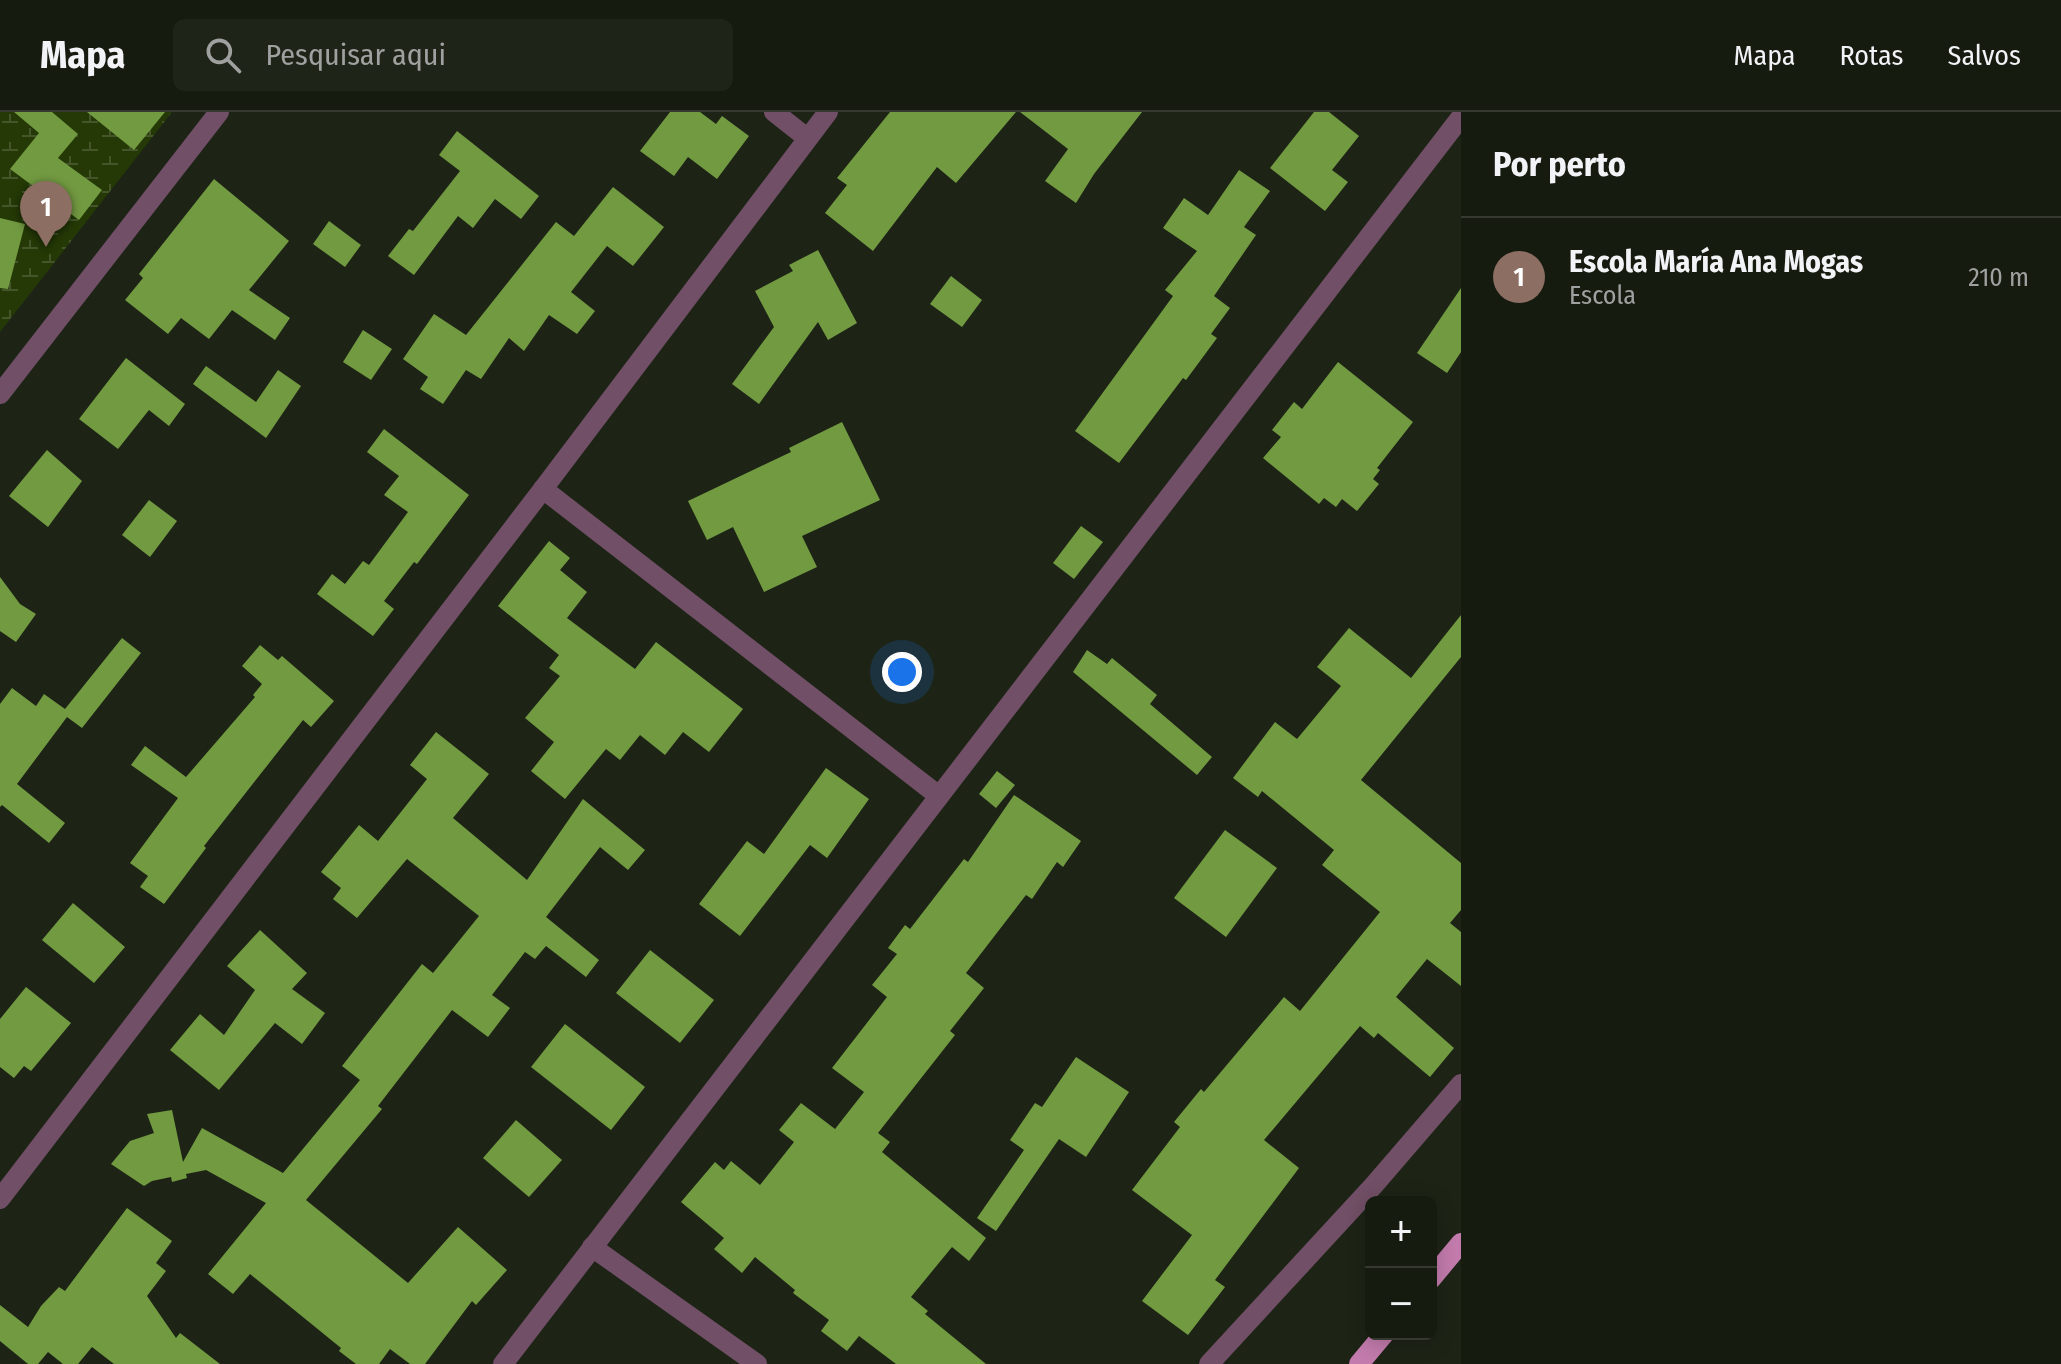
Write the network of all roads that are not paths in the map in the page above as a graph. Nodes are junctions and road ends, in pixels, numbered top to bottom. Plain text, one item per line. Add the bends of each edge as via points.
1 (219, 112) edge
2 (774, 112) edge
3 (828, 112) edge
4 (1461, 117) edge
5 (807, 138) junction
6 (0, 394) edge
7 (543, 489) junction
8 (939, 796) junction
9 (1461, 1084) edge
10 (0, 1199) edge
11 (1461, 1243) edge
12 (592, 1247) junction
13 (1437, 1272) edge
14 (1379, 1340) edge
15 (503, 1364) edge
16 (757, 1364) edge
17 (1209, 1364) edge
18 (1359, 1364) edge

1 - 6 street
2 - 5 street
3 - 5 street
4 - 8 street
5 - 7 street
7 - 8 street
7 - 10 street
8 - 12 street
9 - 17 street
11 - 13 main road
12 - 15 street
12 - 16 street
14 - 18 main road

